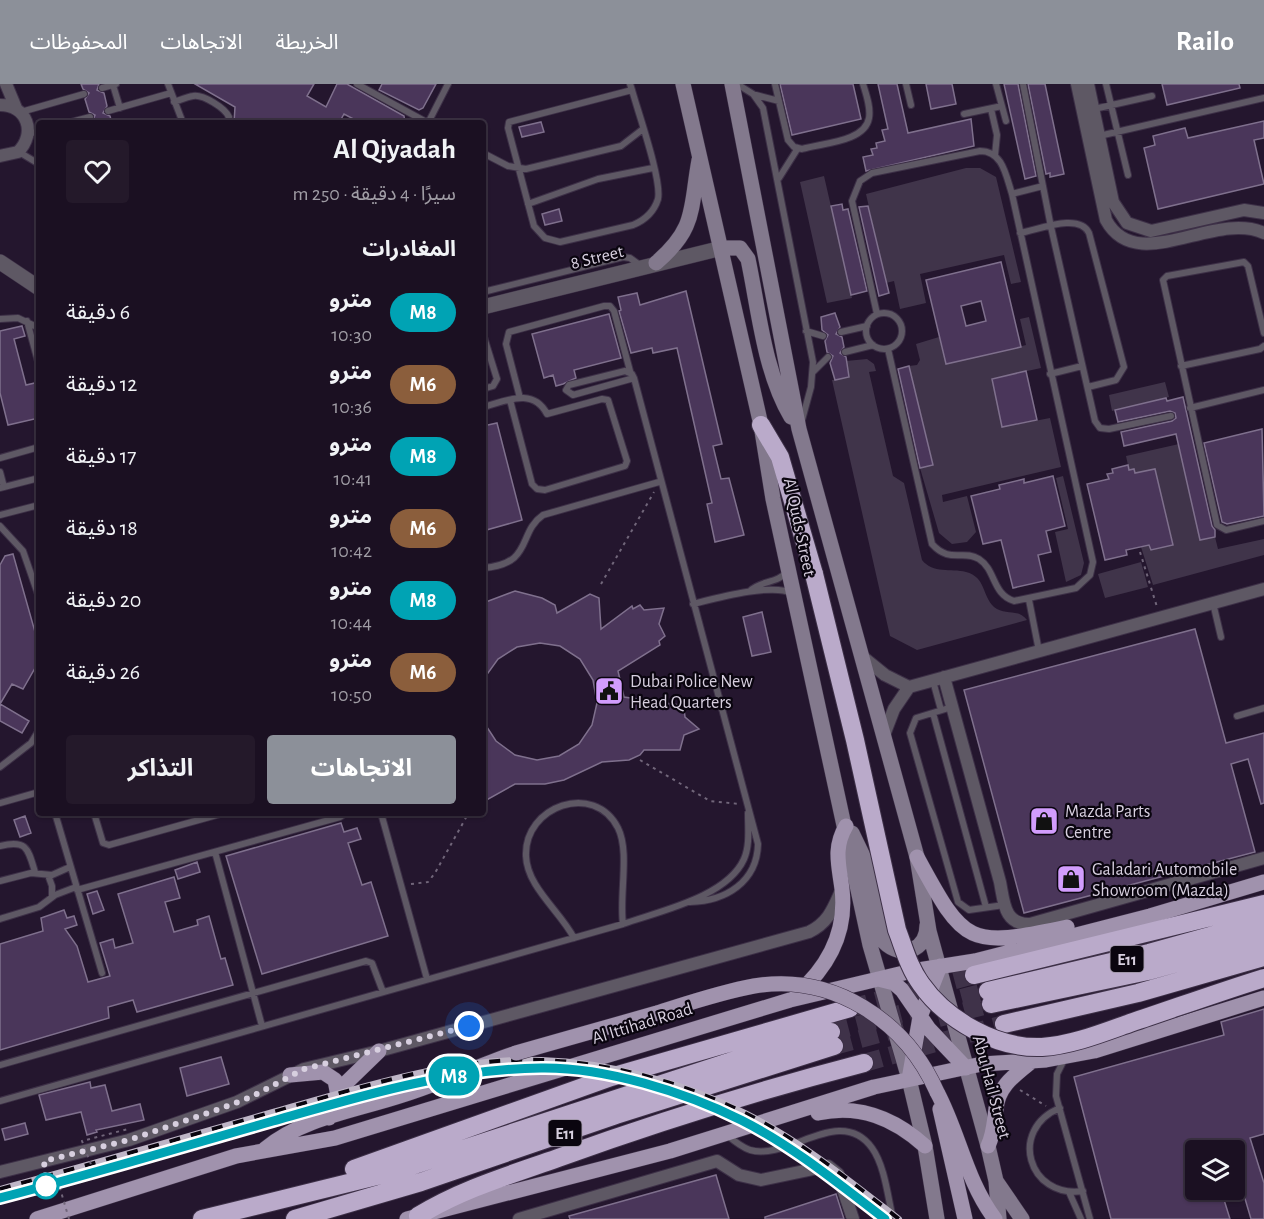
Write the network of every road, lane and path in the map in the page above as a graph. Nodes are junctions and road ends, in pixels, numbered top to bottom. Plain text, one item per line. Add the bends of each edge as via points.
1 (6, 84) edge
2 (168, 84) edge
3 (358, 84) edge
4 (448, 84) edge
5 (683, 84) edge
6 (732, 84) edge
7 (737, 84) edge
8 (775, 84) edge
9 (863, 84) edge
10 (906, 84) edge
11 (996, 84) edge
12 (1023, 84) edge
13 (1077, 84) edge
14 (1088, 84) edge
15 (1106, 84) edge
16 (114, 85) edge
17 (631, 87) edge
18 (102, 88) dead end
19 (171, 93) junction
20 (84, 94) dead end
21 (753, 94) junction
22 (1152, 96) dead end
23 (1264, 98) edge
24 (779, 100) junction
25 (174, 102) junction
26 (0, 105) edge
27 (912, 105) dead end
28 (1111, 105) junction
29 (1002, 106) junction
30 (120, 108) junction
31 (991, 109) junction
32 (1094, 109) junction
33 (19, 110) junction
34 (108, 111) dead end
35 (964, 114) dead end
36 (90, 117) dead end
37 (78, 120) edge
38 (182, 120) edge
39 (228, 120) edge
40 (423, 120) edge
41 (430, 120) edge
42 (1006, 121) dead end
43 (643, 129) junction
44 (34, 132) edge
45 (1117, 132) junction
46 (1099, 136) junction
47 (798, 148) junction
48 (700, 151) junction
49 (18, 152) junction
50 (486, 154) edge
51 (995, 155) junction
52 (1, 157) edge
53 (36, 162) edge
54 (653, 168) junction
55 (518, 169) junction
56 (1128, 175) dead end
57 (778, 179) junction
58 (1043, 186) junction
59 (1012, 194) junction
60 (528, 204) junction
61 (1264, 213) edge
62 (1051, 227) junction
63 (1020, 233) junction
64 (1264, 233) edge
65 (722, 248) junction
66 (0, 262) edge
67 (649, 265) junction
68 (36, 286) edge
69 (486, 291) edge
70 (486, 306) edge
71 (877, 314) junction
72 (0, 319) edge
73 (27, 321) junction
74 (36, 326) edge
75 (867, 326) junction
76 (806, 331) junction
77 (840, 332) dead end
78 (1264, 333) edge
79 (824, 336) dead end
80 (486, 344) edge
81 (873, 345) junction
82 (1264, 346) edge
83 (888, 349) junction
84 (845, 352) dead end
85 (36, 354) edge
86 (828, 357) dead end
87 (1082, 366) junction
88 (1181, 366) junction
89 (630, 371) junction
90 (813, 372) junction
91 (1050, 374) junction
92 (634, 378) junction
93 (1088, 387) junction
94 (486, 388) edge
95 (1264, 390) edge
96 (520, 398) junction
97 (510, 400) junction
98 (486, 406) edge
99 (1190, 408) junction
100 (1171, 416) dead end
101 (761, 425) junction
102 (799, 429) junction
103 (36, 448) edge
104 (0, 458) edge
105 (0, 472) edge
106 (36, 479) edge
107 (659, 482) junction
108 (2, 487) edge
109 (36, 506) edge
110 (0, 515) edge
111 (1264, 521) edge
112 (0, 526) edge
113 (1140, 552) dead end
114 (486, 568) edge
115 (789, 568) junction
116 (601, 584) dead end
117 (36, 588) edge
118 (1264, 589) edge
119 (750, 591) junction
120 (795, 595) junction
121 (1029, 600) junction
122 (1213, 603) junction
123 (693, 604) junction
124 (1160, 618) junction
125 (1221, 637) dead end
126 (1039, 651) junction
127 (864, 658) junction
128 (938, 679) junction
129 (909, 687) junction
130 (1264, 708) edge
131 (947, 709) junction
132 (933, 713) junction
133 (1237, 716) dead end
134 (36, 735) edge
135 (884, 735) junction
136 (31, 743) junction
137 (36, 745) edge
138 (640, 760) dead end
139 (0, 767) edge
140 (36, 793) edge
141 (0, 803) edge
142 (746, 803) junction
143 (748, 813) junction
144 (56, 816) edge
145 (95, 816) edge
146 (214, 816) edge
147 (342, 816) edge
148 (382, 816) edge
149 (467, 816) edge
150 (846, 826) junction
151 (0, 846) edge
152 (215, 852) junction
153 (917, 857) junction
154 (1264, 858) edge
155 (70, 867) junction
156 (35, 872) junction
157 (48, 875) junction
158 (400, 879) junction
159 (0, 881) edge
160 (1264, 882) edge
161 (77, 888) junction
162 (842, 890) junction
163 (52, 897) junction
164 (687, 902) junction
165 (1264, 904) edge
166 (1004, 905) junction
167 (986, 907) junction
168 (1150, 916) junction
169 (0, 919) edge
170 (927, 920) junction
171 (1264, 921) edge
172 (623, 924) junction
173 (574, 938) junction
174 (1264, 939) edge
175 (1264, 957) edge
176 (940, 966) junction
177 (102, 973) dead end
178 (974, 975) tunnel mouth
179 (1264, 978) edge
180 (428, 979) junction
181 (878, 979) junction
182 (253, 992) junction
183 (382, 992) junction
184 (1264, 998) edge
185 (790, 1000) junction
186 (1264, 1004) edge
187 (850, 1008) tunnel mouth
188 (1227, 1010) junction
189 (920, 1017) junction
190 (1005, 1024) tunnel mouth
191 (262, 1026) junction
192 (379, 1052) junction
193 (1066, 1056) junction
194 (1032, 1061) junction
195 (864, 1063) tunnel mouth
196 (0, 1065) edge
197 (966, 1068) junction
198 (290, 1075) junction
199 (909, 1079) junction
200 (1014, 1086) dead end
201 (937, 1092) junction
202 (338, 1096) junction
203 (0, 1101) edge
204 (1056, 1109) junction
205 (329, 1119) junction
206 (756, 1126) junction
207 (128, 1129) dead end
208 (727, 1134) junction
209 (925, 1146) junction
210 (988, 1146) junction
211 (263, 1151) junction
212 (0, 1172) edge
213 (996, 1180) junction
214 (1083, 1191) junction
215 (1069, 1192) junction
216 (304, 1194) junction
217 (413, 1217) edge
218 (937, 1218) edge
219 (37, 1219) edge
220 (69, 1219) edge
221 (202, 1219) edge
222 (295, 1219) edge
223 (519, 1219) edge
224 (853, 1219) edge
225 (893, 1219) edge
226 (965, 1219) edge
227 (994, 1219) edge
228 (999, 1219) edge
229 (1022, 1219) edge
230 (1080, 1219) edge
231 (1090, 1219) edge

1 - 33 street
2 - 19 lane
3 - 40 lane
4 - 41 lane
5 - 48 main road, Al Quds Street
6 - 102 main road, Al Quds Street
7 - 21 lane
8 - 24 lane
9 - 47 lane via 869,114 864,129 851,137
10 - 27 lane
11 - 29 lane
12 - 58 lane
13 - 64 street via 1106,220 1118,236 1126,242 1146,245 1229,227
14 - 32 street
15 - 28 lane
16 - 18 lane
16 - 30 lane
17 - 43 lane
17 - 55 lane via 511,120 508,128
19 - 25 lane
19 - 30 lane
20 - 33 lane
21 - 24 lane
21 - 57 lane via 763,108
22 - 28 lane
23 - 45 lane
24 - 47 lane via 788,140
25 - 38 lane
25 - 39 lane via 202,97 225,111
26 - 33 street
28 - 32 lane
28 - 45 lane
29 - 31 lane
29 - 42 lane
30 - 34 lane
31 - 35 lane
31 - 51 lane via 997,135
32 - 46 street
33 - 44 street
36 - 37 lane
43 - 54 lane
43 - 55 lane via 613,148
44 - 49 street
45 - 46 lane
45 - 56 lane
46 - 61 street via 1116,210 1134,228 1159,231 1244,210
47 - 57 lane
48 - 65 main road, Al Quds Street
48 - 67 main road via 689,222 679,241
49 - 52 street
49 - 53 lane
50 - 55 lane
51 - 59 lane
51 - 71 lane via 980,151 872,173 860,181 852,201
54 - 60 lane via 589,182
54 - 60 lane via 658,197 650,214 633,225 553,242 538,232
55 - 60 lane
57 - 76 lane
58 - 59 lane
58 - 62 lane
59 - 63 lane
62 - 63 lane
62 - 87 lane
62 - 93 lane via 1077,222 1087,228 1123,361 1123,372 1116,380
63 - 91 lane
65 - 67 street, 8 Street
65 - 101 main road, Al Quds Street
65 - 102 main road via 734,247 745,252 771,368
66 - 68 street
67 - 69 lane via 623,257
67 - 70 street, 8 Street
71 - 75 lane
71 - 83 lane via 894,316 901,326 901,338
72 - 73 lane
73 - 74 lane
73 - 85 lane
75 - 77 lane
75 - 81 lane via 867,336
76 - 79 lane
76 - 90 lane
78 - 88 lane via 1244,262 1167,276 1162,284
80 - 94 lane via 497,379
81 - 83 lane
81 - 84 lane
82 - 88 lane
83 - 121 lane via 932,544 947,556 972,556 982,561 998,591 1007,599
86 - 90 lane
87 - 91 lane
87 - 93 lane
88 - 99 lane
89 - 92 lane
89 - 92 lane via 569,385 566,390 573,395
89 - 96 lane via 614,311 604,306 509,332 506,344
90 - 102 lane
91 - 121 lane via 1092,569 1076,588
92 - 107 lane
93 - 100 lane via 1095,421 1105,429
95 - 99 lane
96 - 97 lane
96 - 97 lane via 536,400 547,414 608,400 627,461 625,466 537,489 532,484
97 - 98 lane
99 - 111 lane via 1218,526 1226,530
101 - 115 main road, Al Quds Street
101 - 179 highway, bridge via 780,457 814,574 897,930 921,984 940,1006 987,1036 1042,1047 1099,1034
102 - 127 main road, Al Quds Street
103 - 104 lane
105 - 108 lane
106 - 108 lane
107 - 114 lane via 543,514 514,558
107 - 116 path
107 - 123 lane
109 - 110 lane
112 - 117 lane via 24,551
113 - 124 path
115 - 119 lane via 777,580
115 - 120 main road, Al Quds Street
118 - 122 street
119 - 120 lane via 780,589
119 - 123 lane
120 - 150 main road, Al Quds Street
121 - 126 lane
122 - 124 street
122 - 125 lane
123 - 142 lane
124 - 126 street
126 - 128 street
127 - 129 street
127 - 135 main road, Al Quds Street
128 - 129 street
128 - 131 street
129 - 135 street
130 - 133 lane
131 - 132 lane
131 - 166 street
132 - 167 lane
132 - 167 lane via 915,718 910,728 912,737 958,902 969,910
134 - 136 lane
135 - 153 main road, Al Quds Street
136 - 137 lane
136 - 139 lane
138 - 142 path via 710,801 722,805
140 - 141 lane
142 - 143 lane
143 - 164 lane via 748,844 739,868 722,885
143 - 164 lane via 758,844 752,872 731,892 706,901
144 - 155 lane
145 - 146 lane via 104,843 109,846
147 - 152 lane
148 - 158 lane
149 - 158 path via 428,882
150 - 162 main road via 837,854
150 - 170 main road via 864,858 884,942 899,952 918,948 927,932
150 - 181 main road, Al Quds Street
151 - 156 lane via 23,845
152 - 161 lane
152 - 182 lane
153 - 168 main road via 954,920 988,939 1005,940 1120,917
153 - 170 main road, Al Quds Street
154 - 166 street via 1030,924 1011,918
155 - 157 lane
155 - 161 lane
156 - 157 lane
156 - 159 lane
157 - 163 lane
158 - 180 lane
160 - 168 main road, Al Ittihad Road / E11
161 - 163 lane
161 - 177 lane
162 - 185 main road via 842,925 836,944 818,972
162 - 192 street via 825,922 809,932
163 - 169 lane via 39,907
164 - 172 lane
165 - 178 highway
166 - 167 lane
168 - 176 main road, Al Ittihad Road / E11 via 975,961
170 - 176 main road, Al Quds Street
171 - 174 highway, E11 via 989,997 1148,971
172 - 173 lane
172 - 173 lane via 623,844 618,827 604,812 589,804 561,804 537,823 529,837 526,855 538,888
173 - 180 lane
175 - 190 highway via 1138,993
176 - 181 main road, Al Ittihad Road / E11
176 - 189 main road
176 - 197 main road, Abu Hail Street
180 - 183 lane
181 - 185 main road, Al Ittihad Road / E11
181 - 189 main road via 898,986
181 - 199 main road
182 - 183 lane via 368,960
182 - 191 lane
182 - 196 lane
183 - 191 lane
184 - 188 main road
185 - 211 main road, Al Ittihad Road / E11 via 335,1138
186 - 188 street
187 - 216 highway via 611,1077 342,1173
188 - 193 main road
189 - 197 main road
189 - 199 main road
191 - 203 lane
192 - 198 street via 328,1062
192 - 202 main road via 356,1071
193 - 194 main road
193 - 204 lane via 1056,1080
194 - 197 main road
194 - 210 main road via 1001,1091
195 - 217 highway via 762,1090 615,1137 471,1189
197 - 199 main road, E11
197 - 210 main road, Abu Hail Street
198 - 202 main road via 323,1072 335,1080
198 - 212 street via 237,1102 129,1140
199 - 206 main road, E11
199 - 209 main road
200 - 204 path
201 - 205 main road, bridge via 906,1041 872,1010 829,992 781,984 731,991 516,1053
201 - 226 main road
201 - 227 main road via 975,1188
202 - 205 main road
204 - 214 lane
204 - 215 lane via 1036,1125 1029,1146 1030,1157 1048,1185
205 - 211 main road via 288,1134
206 - 208 main road, E11
206 - 209 main road via 828,1111 870,1112 890,1120
207 - 220 path, bridge via 82,1141 92,1167 57,1178
208 - 217 main road, E11
208 - 225 lane via 742,1147 760,1152 830,1132 854,1134 873,1150
209 - 218 main road
210 - 213 main road, Abu Hail Street
211 - 219 main road, Al Ittihad Road / E11
213 - 228 main road, Abu Hail Street
213 - 229 main road
214 - 215 lane
214 - 231 lane
215 - 230 lane
216 - 221 highway, E11
216 - 222 highway, E11 via 393,1172 738,1059 833,1039 421,1182
223 - 224 street via 717,1161 739,1175 761,1180 828,1166 838,1174

